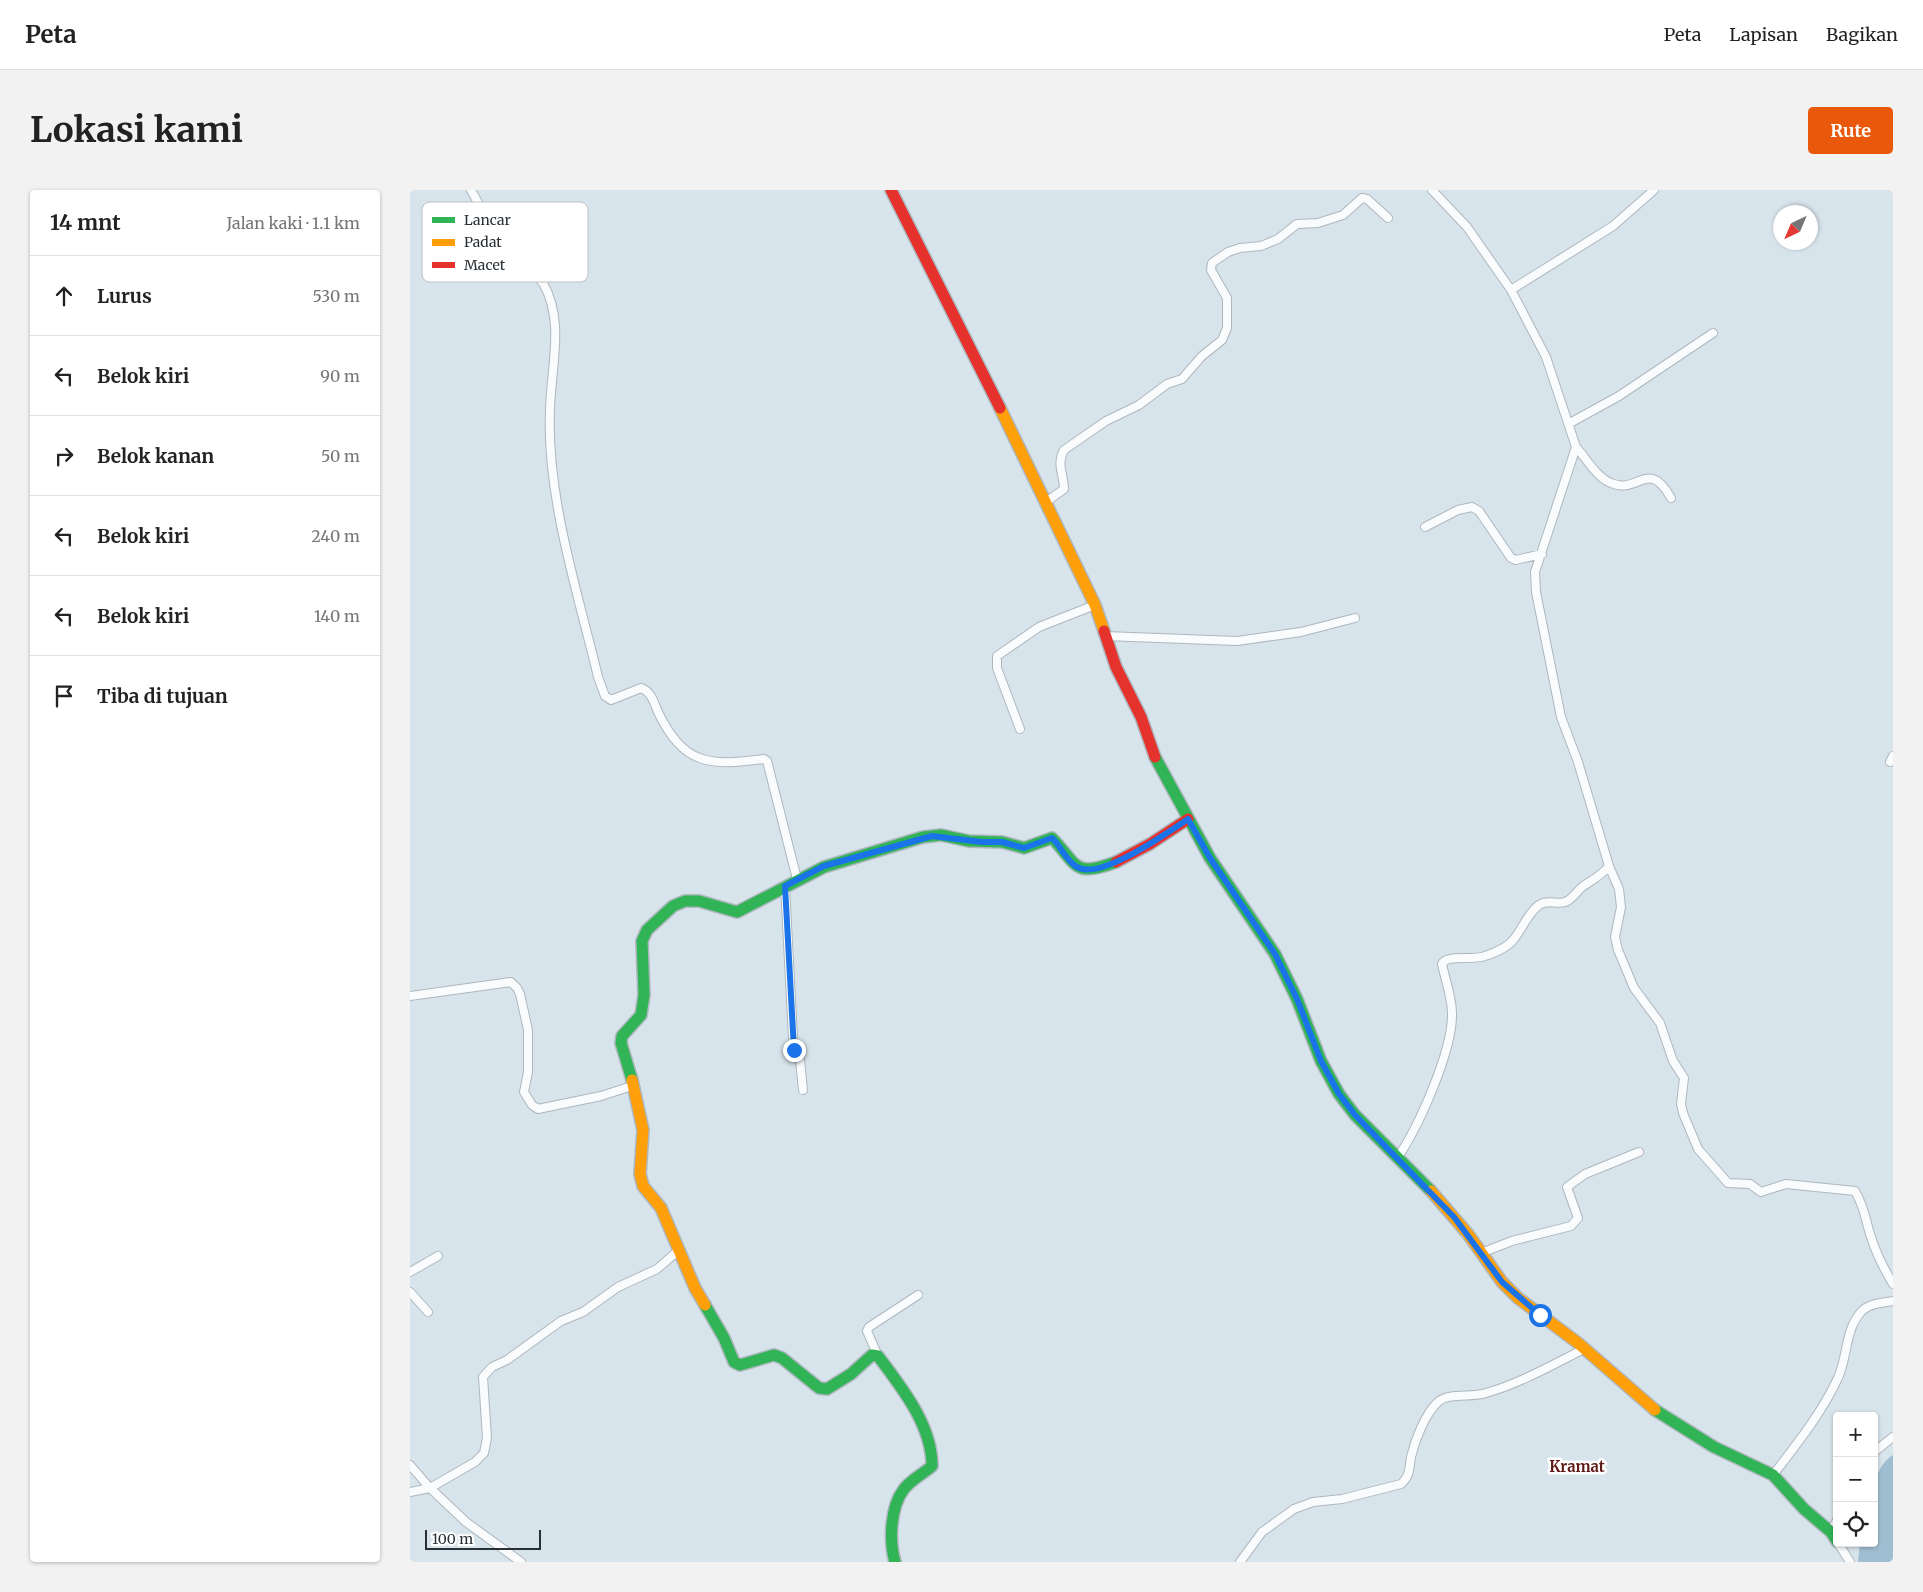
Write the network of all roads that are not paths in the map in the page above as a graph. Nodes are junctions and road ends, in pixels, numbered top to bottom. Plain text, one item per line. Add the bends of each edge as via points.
1 (471, 190) edge
2 (891, 190) edge
3 (1432, 190) edge
4 (1654, 190) edge
5 (478, 202) edge
6 (1388, 218) dead end
7 (542, 282) edge
8 (1511, 290) junction
9 (1713, 333) dead end
10 (1570, 424) junction
11 (1576, 447) junction
12 (1671, 498) dead end
13 (1046, 502) junction
14 (1425, 527) dead end
15 (1542, 554) junction
16 (1095, 605) junction
17 (1355, 618) dead end
18 (1105, 636) junction
19 (1020, 729) dead end
20 (1188, 819) junction
21 (1609, 866) junction
22 (797, 879) junction
23 (785, 886) junction
24 (410, 996) edge
25 (632, 1086) junction
26 (802, 1090) dead end
27 (1639, 1152) dead end
28 (1398, 1157) junction
29 (679, 1250) junction
30 (1481, 1253) junction
31 (438, 1256) dead end
32 (410, 1272) edge
33 (1893, 1284) edge
34 (410, 1292) edge
35 (918, 1295) dead end
36 (1893, 1301) edge
37 (428, 1312) dead end
38 (1584, 1349) junction
39 (878, 1356) junction
40 (1893, 1437) edge
41 (1878, 1449) edge
42 (410, 1465) edge
43 (1773, 1475) junction
44 (430, 1488) junction
45 (410, 1492) edge
46 (1833, 1536) edge
47 (1841, 1547) edge
48 (521, 1562) edge
49 (896, 1562) edge
50 (1240, 1562) edge
51 (1850, 1562) edge

1 - 5 street
2 - 13 street
3 - 8 street via 1467,228
4 - 8 street via 1613,226
6 - 13 street via 1362,198 1343,215 1318,223 1297,224 1278,239 1234,250 1212,263 1211,270 1227,298 1227,328 1222,340 1182,378 1106,421 1064,450 1060,465 1064,489
7 - 22 street via 550,295 556,319 550,411 552,471 605,696 611,700 641,688 649,692 679,745 696,759 710,763 767,761
8 - 10 street via 1546,357
9 - 10 street via 1619,396
10 - 11 street
11 - 12 street via 1612,484 1624,485 1653,478 1662,483
11 - 15 street
13 - 16 street
14 - 15 street via 1458,510 1472,507 1479,511 1511,558 1516,560
15 - 21 street via 1535,572 1536,592 1561,716
16 - 18 street
16 - 19 street via 1039,627 997,656 997,668
17 - 18 street via 1301,632 1237,640
18 - 20 street via 1116,667 1141,716 1150,748
20 - 22 street via 1122,860 1095,868 1079,869 1052,838 1024,848 1002,842 969,841 941,835 923,837 824,866
20 - 28 street via 1210,858 1275,954 1321,1061 1339,1094 1355,1115
21 - 28 street via 1600,877 1563,904 1541,904 1525,920 1514,940 1493,953 1472,960 1448,957 1444,960 1442,964 1452,1013 1450,1030 1422,1115
21 - 33 street via 1619,888 1621,907 1615,937 1618,950 1634,988 1660,1023 1673,1061 1684,1078 1681,1104 1698,1149 1728,1183 1750,1184 1761,1192 1786,1184 1855,1192 1863,1205 1870,1236 1883,1268
22 - 23 street
23 - 25 street via 737,912 699,901 685,901 673,906 647,930 642,941 644,996 641,1015 622,1036 621,1042
23 - 26 street via 794,1056 800,1060
24 - 25 street via 514,984 520,994 528,1030 524,1092 538,1109
25 - 29 street via 643,1130 640,1174 643,1186 661,1208
27 - 30 street via 1584,1174 1567,1187 1578,1218 1570,1226
28 - 30 street via 1454,1217
29 - 39 street via 734,1362 740,1365 774,1355 819,1388 827,1389 872,1355
29 - 44 street via 657,1269 618,1287 583,1312 561,1321 486,1372 483,1377 487,1438 484,1453 475,1462
30 - 38 street via 1518,1298
31 - 32 street
34 - 37 street
35 - 39 street via 869,1327 867,1331
36 - 43 street via 1867,1308 1856,1320 1843,1368 1829,1397
38 - 43 street via 1665,1418 1714,1447
38 - 50 street via 1525,1379 1484,1394 1448,1397 1440,1401 1419,1435 1408,1479 1401,1484 1294,1509 1262,1532
39 - 49 street via 900,1384 934,1456 932,1466 911,1481 896,1504 891,1547
40 - 41 street
42 - 44 street
43 - 46 street
44 - 45 street
44 - 48 street via 466,1522
47 - 51 street

